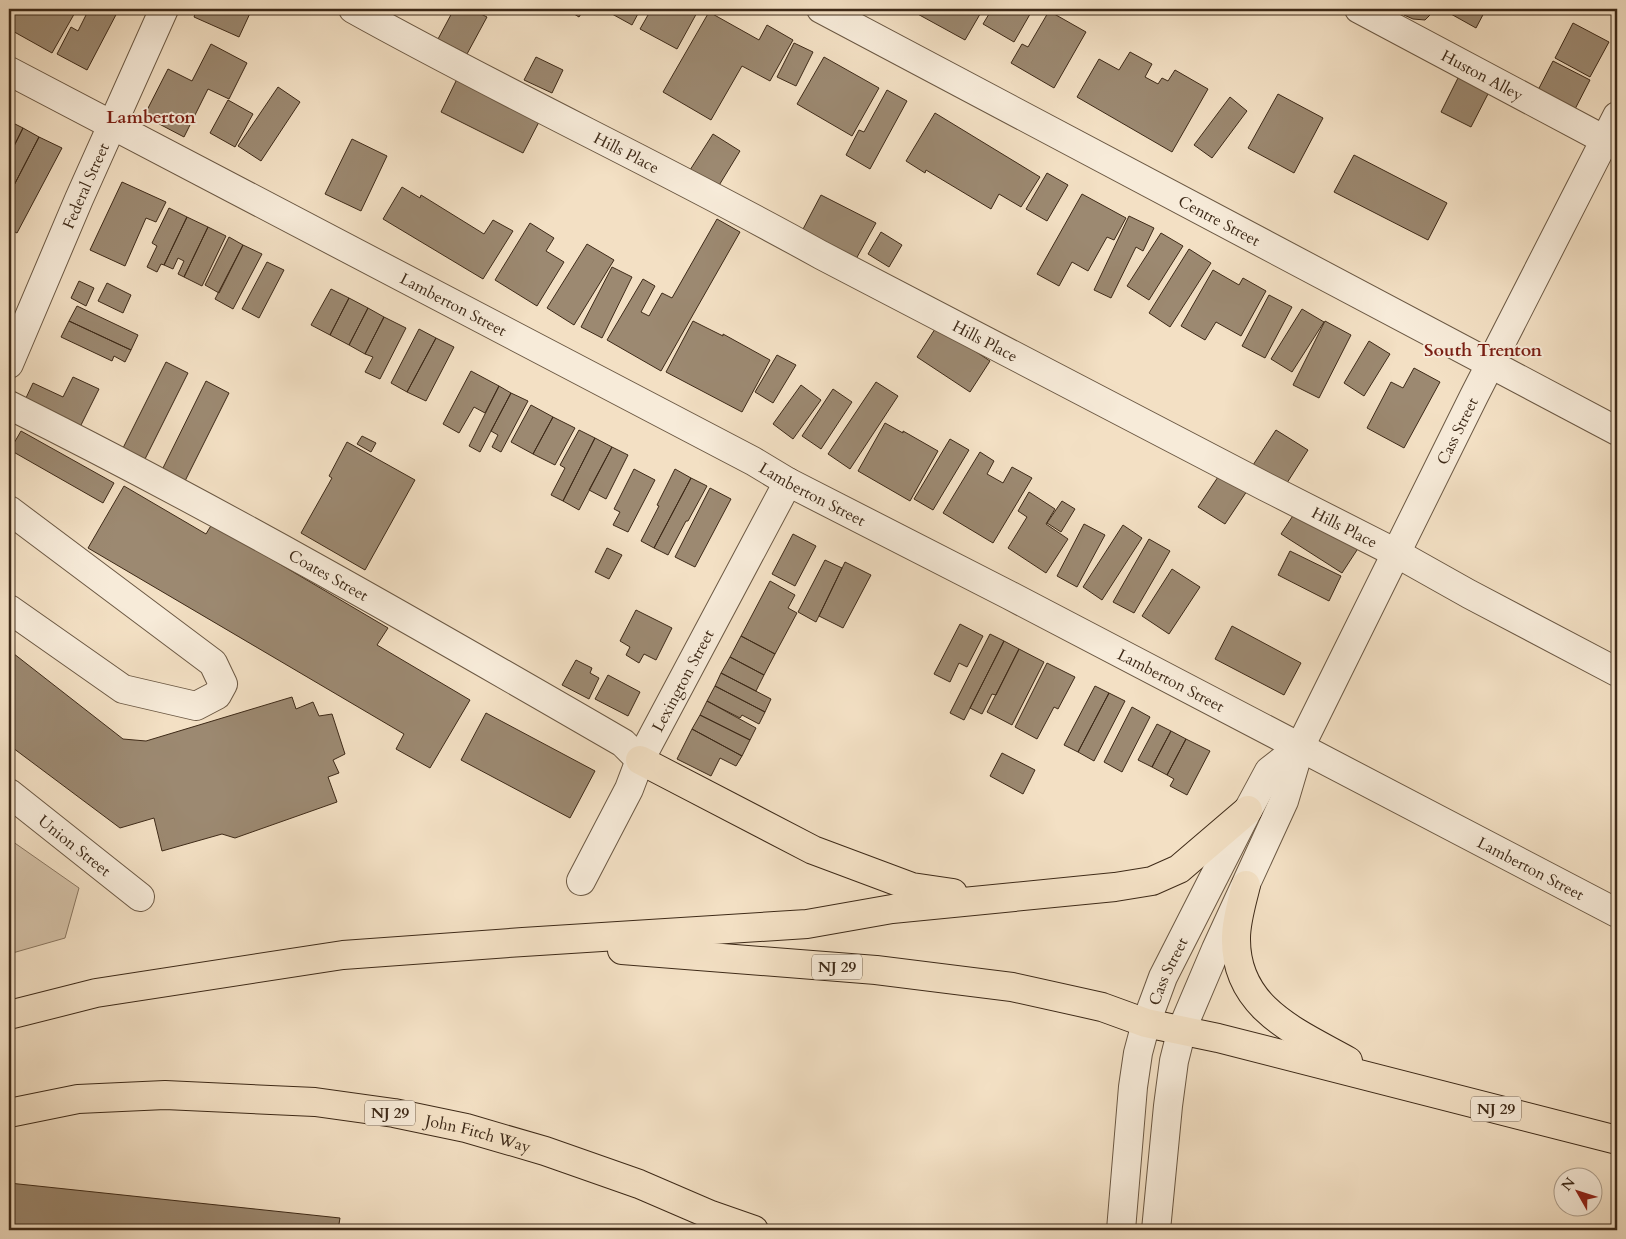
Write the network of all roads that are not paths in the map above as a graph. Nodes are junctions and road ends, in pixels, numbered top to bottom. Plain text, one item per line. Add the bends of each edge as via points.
1 (164, 9) edge
2 (353, 9) edge
3 (821, 9) edge
4 (1359, 9) edge
5 (9, 71) edge
6 (1617, 116) edge
7 (113, 125) junction
8 (1605, 140) junction
9 (9, 364) edge
10 (1490, 364) junction
11 (9, 405) edge
12 (1617, 431) edge
13 (788, 482) junction
14 (9, 510) edge
15 (1396, 553) junction
16 (9, 609) edge
17 (1617, 672) edge
18 (1300, 747) junction
19 (640, 760) junction
20 (9, 793) edge
21 (1248, 810) junction
22 (581, 881) dead end
23 (1246, 885) junction
24 (140, 897) dead end
25 (992, 900) junction
26 (1617, 913) edge
27 (523, 942) junction
28 (9, 1015) edge
29 (1146, 1022) junction
30 (1182, 1029) junction
31 (1382, 1080) junction
32 (9, 1113) edge
33 (1617, 1140) edge
34 (754, 1230) edge
35 (1121, 1230) edge
36 (1156, 1230) edge

1 - 7 street, Federal Street
2 - 15 street, Hills Place
3 - 10 street, Centre Street
4 - 8 street, Huston Alley
5 - 7 street, Lamberton Street
6 - 8 street, Cass Street
7 - 9 street, Federal Street
7 - 13 street, Lamberton Street
8 - 10 street, Cass Street
10 - 12 street, Centre Street
10 - 15 street, Cass Street
11 - 19 street, Coates Street via 96,448 307,563 623,743
13 - 18 street, Lamberton Street
13 - 19 street, Lexington Street
14 - 16 street via 213,663 223,684 217,695 196,706 123,689
15 - 17 street, Hills Place
15 - 18 street, Cass Street
18 - 21 street, Cass Street via 1269,771
18 - 23 street, Cass Street via 1284,801
18 - 26 street, Lamberton Street
19 - 22 street, Lexington Street via 629,789
19 - 25 highway via 813,850 912,887
20 - 24 street, Union Street
21 - 25 highway via 1179,869 1152,881
21 - 29 street, Cass Street via 1163,977
23 - 30 street, Cass Street
23 - 31 highway via 1236,937 1237,960 1244,983 1260,1005 1282,1022
25 - 27 highway via 892,909 806,924
27 - 28 highway, NJ 29 via 344,955 96,993
27 - 29 highway, NJ 29 via 876,970 1012,987 1102,1007
29 - 30 highway, NJ 29
29 - 35 street, Cass Street via 1133,1087
30 - 31 highway, NJ 29
30 - 36 street, Cass Street via 1168,1106
31 - 33 highway, NJ 29
32 - 34 highway, John Fitch Way / NJ 29 via 78,1099 165,1095 315,1102 394,1113 466,1128 545,1151

